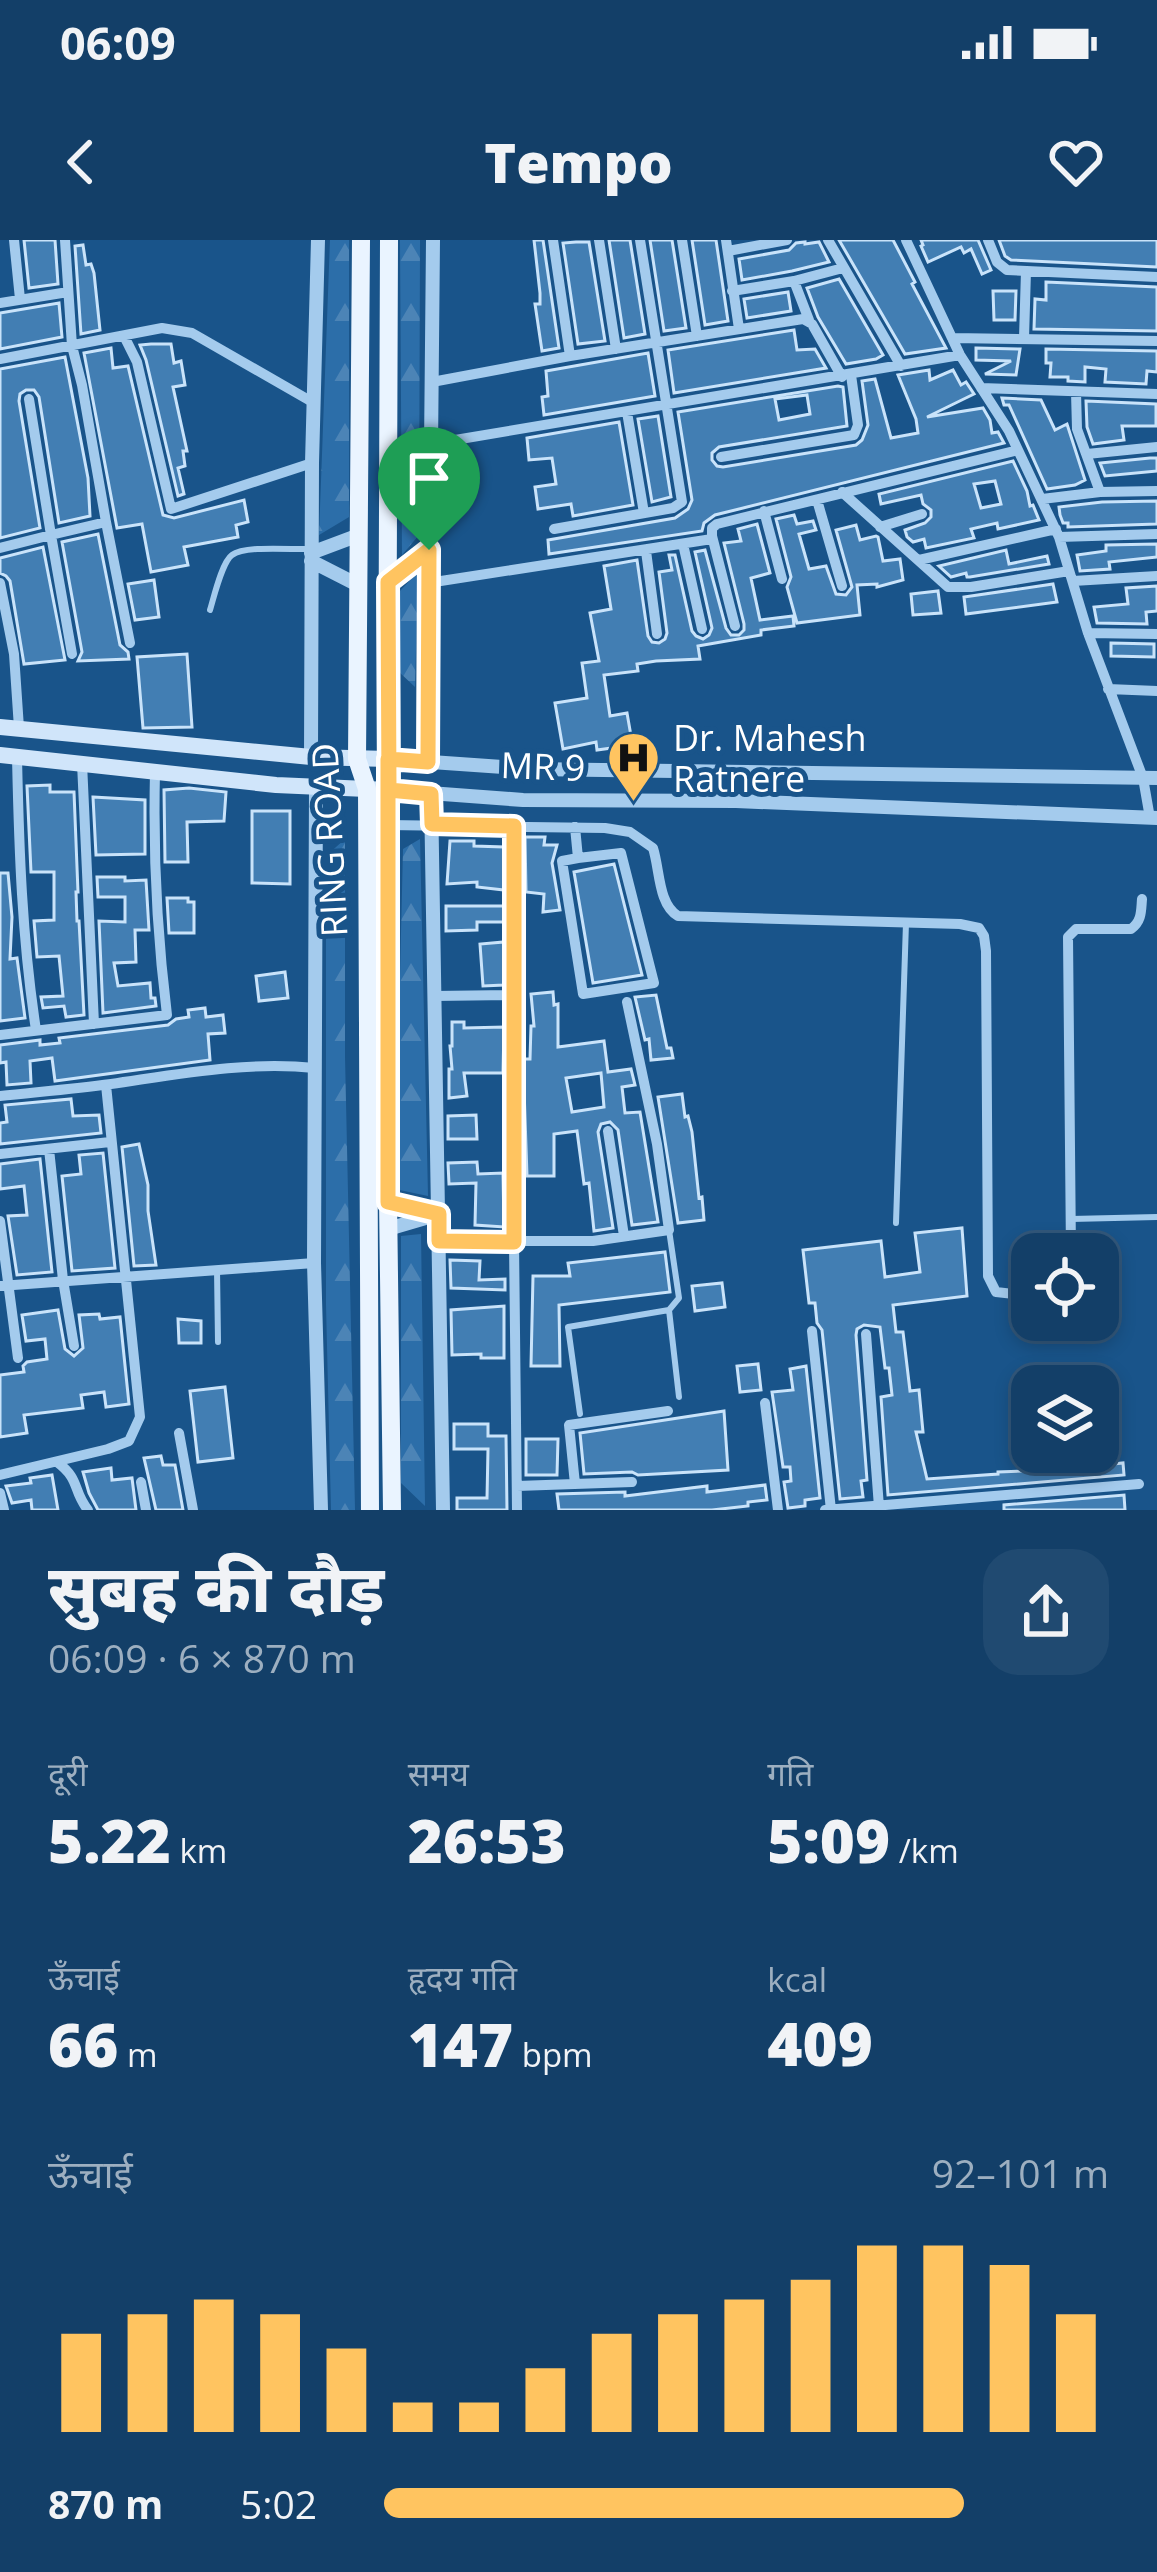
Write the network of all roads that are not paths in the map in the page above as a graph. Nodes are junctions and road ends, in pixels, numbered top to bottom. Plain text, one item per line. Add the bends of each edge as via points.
1 (14, 240) edge
2 (65, 240) edge
3 (318, 240) edge
4 (361, 240) edge
5 (389, 240) edge
6 (433, 240) edge
7 (553, 240) edge
8 (599, 240) edge
9 (640, 240) edge
10 (682, 240) edge
11 (787, 240) edge
12 (828, 240) edge
13 (906, 240) edge
14 (988, 240) edge
15 (727, 245) edge
16 (843, 268) junction
17 (1026, 271) junction
18 (1157, 277) edge
19 (794, 281) junction
20 (732, 291) junction
21 (68, 292) junction
22 (20, 299) junction
23 (0, 303) edge
24 (808, 320) junction
25 (739, 329) junction
26 (124, 336) junction
27 (697, 336) junction
28 (952, 338) junction
29 (1024, 338) junction
30 (1157, 341) edge
31 (656, 343) junction
32 (72, 346) junction
33 (616, 349) junction
34 (960, 355) junction
35 (569, 356) junction
36 (0, 358) edge
37 (901, 366) junction
38 (846, 376) junction
39 (431, 382) junction
40 (981, 388) junction
41 (1076, 392) junction
42 (1157, 394) edge
43 (28, 399) dead end
44 (314, 403) junction
45 (667, 405) junction
46 (627, 412) junction
47 (431, 443) junction
48 (1157, 447) edge
49 (1018, 450) junction
50 (1087, 454) junction
51 (721, 457) dead end
52 (312, 463) junction
53 (1157, 490) edge
54 (842, 492) junction
55 (1100, 492) junction
56 (1042, 499) junction
57 (817, 500) junction
58 (764, 511) junction
59 (644, 513) junction
60 (922, 514) dead end
61 (106, 522) junction
62 (880, 527) junction
63 (554, 529) dead end
64 (1057, 533) junction
65 (1157, 534) edge
66 (359, 535) junction
67 (51, 536) junction
68 (712, 539) junction
69 (683, 544) junction
70 (0, 548) edge
71 (429, 550) junction
72 (646, 551) junction
73 (311, 554) junction
74 (919, 560) junction
75 (1071, 576) junction
76 (1157, 576) edge
77 (782, 578) dead end
78 (388, 582) junction
79 (0, 583) edge
80 (428, 583) junction
81 (358, 585) junction
82 (842, 586) dead end
83 (209, 610) dead end
84 (735, 626) dead end
85 (702, 628) dead end
86 (1088, 633) junction
87 (657, 634) dead end
88 (1157, 634) edge
89 (130, 643) dead end
90 (72, 654) dead end
91 (1108, 689) junction
92 (1157, 691) edge
93 (9, 727) edge
94 (8, 756) edge
95 (311, 757) junction
96 (357, 759) junction
97 (388, 759) junction
98 (428, 762) junction
99 (82, 763) junction
100 (155, 772) junction
101 (1150, 778) edge
102 (316, 788) junction
103 (367, 789) junction
104 (389, 790) junction
105 (431, 794) junction
106 (616, 800) junction
107 (1153, 818) edge
108 (432, 824) junction
109 (388, 825) junction
110 (514, 826) junction
111 (575, 827) junction
112 (618, 830) junction
113 (578, 858) junction
114 (1142, 899) dead end
115 (906, 923) junction
116 (514, 994) junction
117 (434, 996) junction
118 (627, 1002) dead end
119 (94, 1024) junction
120 (36, 1030) junction
121 (0, 1035) edge
122 (315, 1068) junction
123 (106, 1085) junction
124 (0, 1096) edge
125 (608, 1131) dead end
126 (110, 1142) junction
127 (49, 1149) junction
128 (0, 1154) edge
129 (388, 1202) junction
130 (439, 1214) junction
131 (1157, 1217) edge
132 (1071, 1219) junction
133 (0, 1221) edge
134 (896, 1223) dead end
135 (388, 1228) junction
136 (669, 1230) junction
137 (1071, 1233) edge
138 (624, 1237) junction
139 (439, 1241) junction
140 (514, 1242) junction
141 (314, 1263) junction
142 (218, 1269) junction
143 (124, 1275) junction
144 (63, 1280) junction
145 (3, 1285) edge
146 (1011, 1294) edge
147 (669, 1310) junction
148 (812, 1331) dead end
149 (866, 1334) dead end
150 (218, 1342) dead end
151 (74, 1346) dead end
152 (19, 1358) dead end
153 (679, 1397) dead end
154 (765, 1403) dead end
155 (668, 1411) dead end
156 (580, 1414) dead end
157 (179, 1433) dead end
158 (57, 1462) junction
159 (0, 1475) edge
160 (141, 1482) dead end
161 (632, 1482) dead end
162 (575, 1484) junction
163 (1139, 1484) dead end
164 (517, 1486) junction
165 (0, 1495) edge
166 (928, 1506) edge
167 (879, 1507) junction
168 (394, 1509) edge
169 (4, 1510) edge
170 (88, 1510) edge
171 (146, 1510) edge
172 (193, 1510) edge
173 (321, 1510) edge
174 (370, 1510) edge
175 (443, 1510) edge
176 (517, 1510) edge
177 (778, 1510) edge
178 (829, 1510) edge

1 - 22 street
2 - 21 street
3 - 44 street
4 - 66 main road, RING ROAD
5 - 78 main road, RING ROAD
6 - 39 street
7 - 35 street
8 - 33 street
9 - 31 street
10 - 27 street
11 - 15 street
12 - 16 street
13 - 28 street
14 - 17 street via 1001,268
15 - 20 street
16 - 19 street
16 - 37 street
17 - 18 street
17 - 29 street
19 - 20 street
19 - 24 street
20 - 25 street
21 - 22 street
21 - 32 street
22 - 23 street
24 - 25 street
24 - 38 street
25 - 27 street
26 - 32 street
26 - 44 street via 162,328 192,333
26 - 52 street via 171,509
27 - 31 street
28 - 29 street
28 - 34 street
29 - 30 street
31 - 33 street
31 - 45 street
32 - 36 street
32 - 61 street
33 - 35 street
34 - 37 street
34 - 40 street
35 - 39 street
37 - 38 street
38 - 45 street
38 - 51 street via 854,435
39 - 47 street
40 - 41 street
40 - 49 street
41 - 42 street
41 - 50 street
43 - 67 street
44 - 52 street
45 - 46 street
45 - 59 street via 682,502
46 - 47 street
46 - 59 street
47 - 71 street
48 - 50 street
49 - 54 street
49 - 56 street
50 - 55 street
52 - 73 street
53 - 55 street
54 - 57 street
54 - 62 street
55 - 56 street
56 - 64 street
57 - 58 street
57 - 82 street
58 - 68 street via 717,524
58 - 77 street
59 - 63 street
60 - 62 street
61 - 67 street
61 - 89 street
62 - 74 street
64 - 65 street
64 - 74 street
64 - 75 street
66 - 73 street
66 - 81 main road, RING ROAD
67 - 70 street
67 - 90 street
68 - 69 street
68 - 84 street
69 - 72 street
69 - 85 street
71 - 78 street
71 - 80 street
72 - 80 street
72 - 87 street
73 - 81 street
73 - 83 lane via 233,554
73 - 95 street
74 - 75 street via 954,588
75 - 76 street
75 - 86 street
78 - 97 main road, RING ROAD
79 - 93 street via 14,655
80 - 98 street
81 - 96 main road, RING ROAD
86 - 88 street
86 - 91 street
91 - 92 street
91 - 101 street
93 - 95 main road, MR 9
94 - 99 main road, MR 9
94 - 120 street
95 - 96 main road, MR 9
96 - 97 main road, MR 9
96 - 103 main road, RING ROAD
97 - 98 street, MR 9
97 - 104 main road, RING ROAD
98 - 101 street, MR 9
99 - 100 main road, MR 9
99 - 119 street
100 - 102 main road, MR 9
100 - 119 street via 167,1015
101 - 107 street
102 - 103 main road, MR 9
102 - 122 street
103 - 104 main road, MR 9
103 - 174 main road, RING ROAD
104 - 105 street, MR 9
104 - 109 main road, RING ROAD
105 - 106 street, MR 9
105 - 108 street
106 - 107 street, MR 9
106 - 112 street
108 - 109 street
108 - 110 street
108 - 117 street
109 - 129 main road, RING ROAD
110 - 111 street
110 - 116 street
111 - 112 street
111 - 113 street
112 - 115 street via 653,848 665,902 678,916
113 - 113 street via 562,861 583,994 654,983 620,853
114 - 132 street via 1131,929 1076,929 1068,937
115 - 134 lane
115 - 146 street via 972,925 984,935 988,1276 996,1292
116 - 117 street
116 - 140 street
117 - 130 street
118 - 136 street
119 - 120 street
120 - 121 street
122 - 123 street via 212,1068
122 - 141 street
123 - 124 street
123 - 126 street
125 - 138 street
126 - 127 street
126 - 143 street
127 - 128 street
127 - 144 street
129 - 130 street
129 - 135 main road, RING ROAD
130 - 135 street
130 - 139 street
131 - 132 lane
132 - 137 street
133 - 145 street
135 - 168 main road, RING ROAD
136 - 138 street
136 - 147 lane via 679,1298
138 - 140 street
139 - 140 street
139 - 175 street
140 - 164 street
141 - 142 street
141 - 173 street
142 - 143 street
142 - 150 lane
143 - 144 street
143 - 158 street via 140,1417 129,1441
144 - 145 street
144 - 151 street
145 - 152 street
147 - 153 lane
147 - 156 lane via 568,1328
148 - 178 street
149 - 167 street
154 - 177 street
155 - 162 street via 569,1425
157 - 172 street
158 - 159 street
158 - 170 street via 72,1474
160 - 171 street
161 - 162 street
162 - 164 street
163 - 166 street
164 - 176 street
165 - 169 street
166 - 167 street
167 - 178 street

